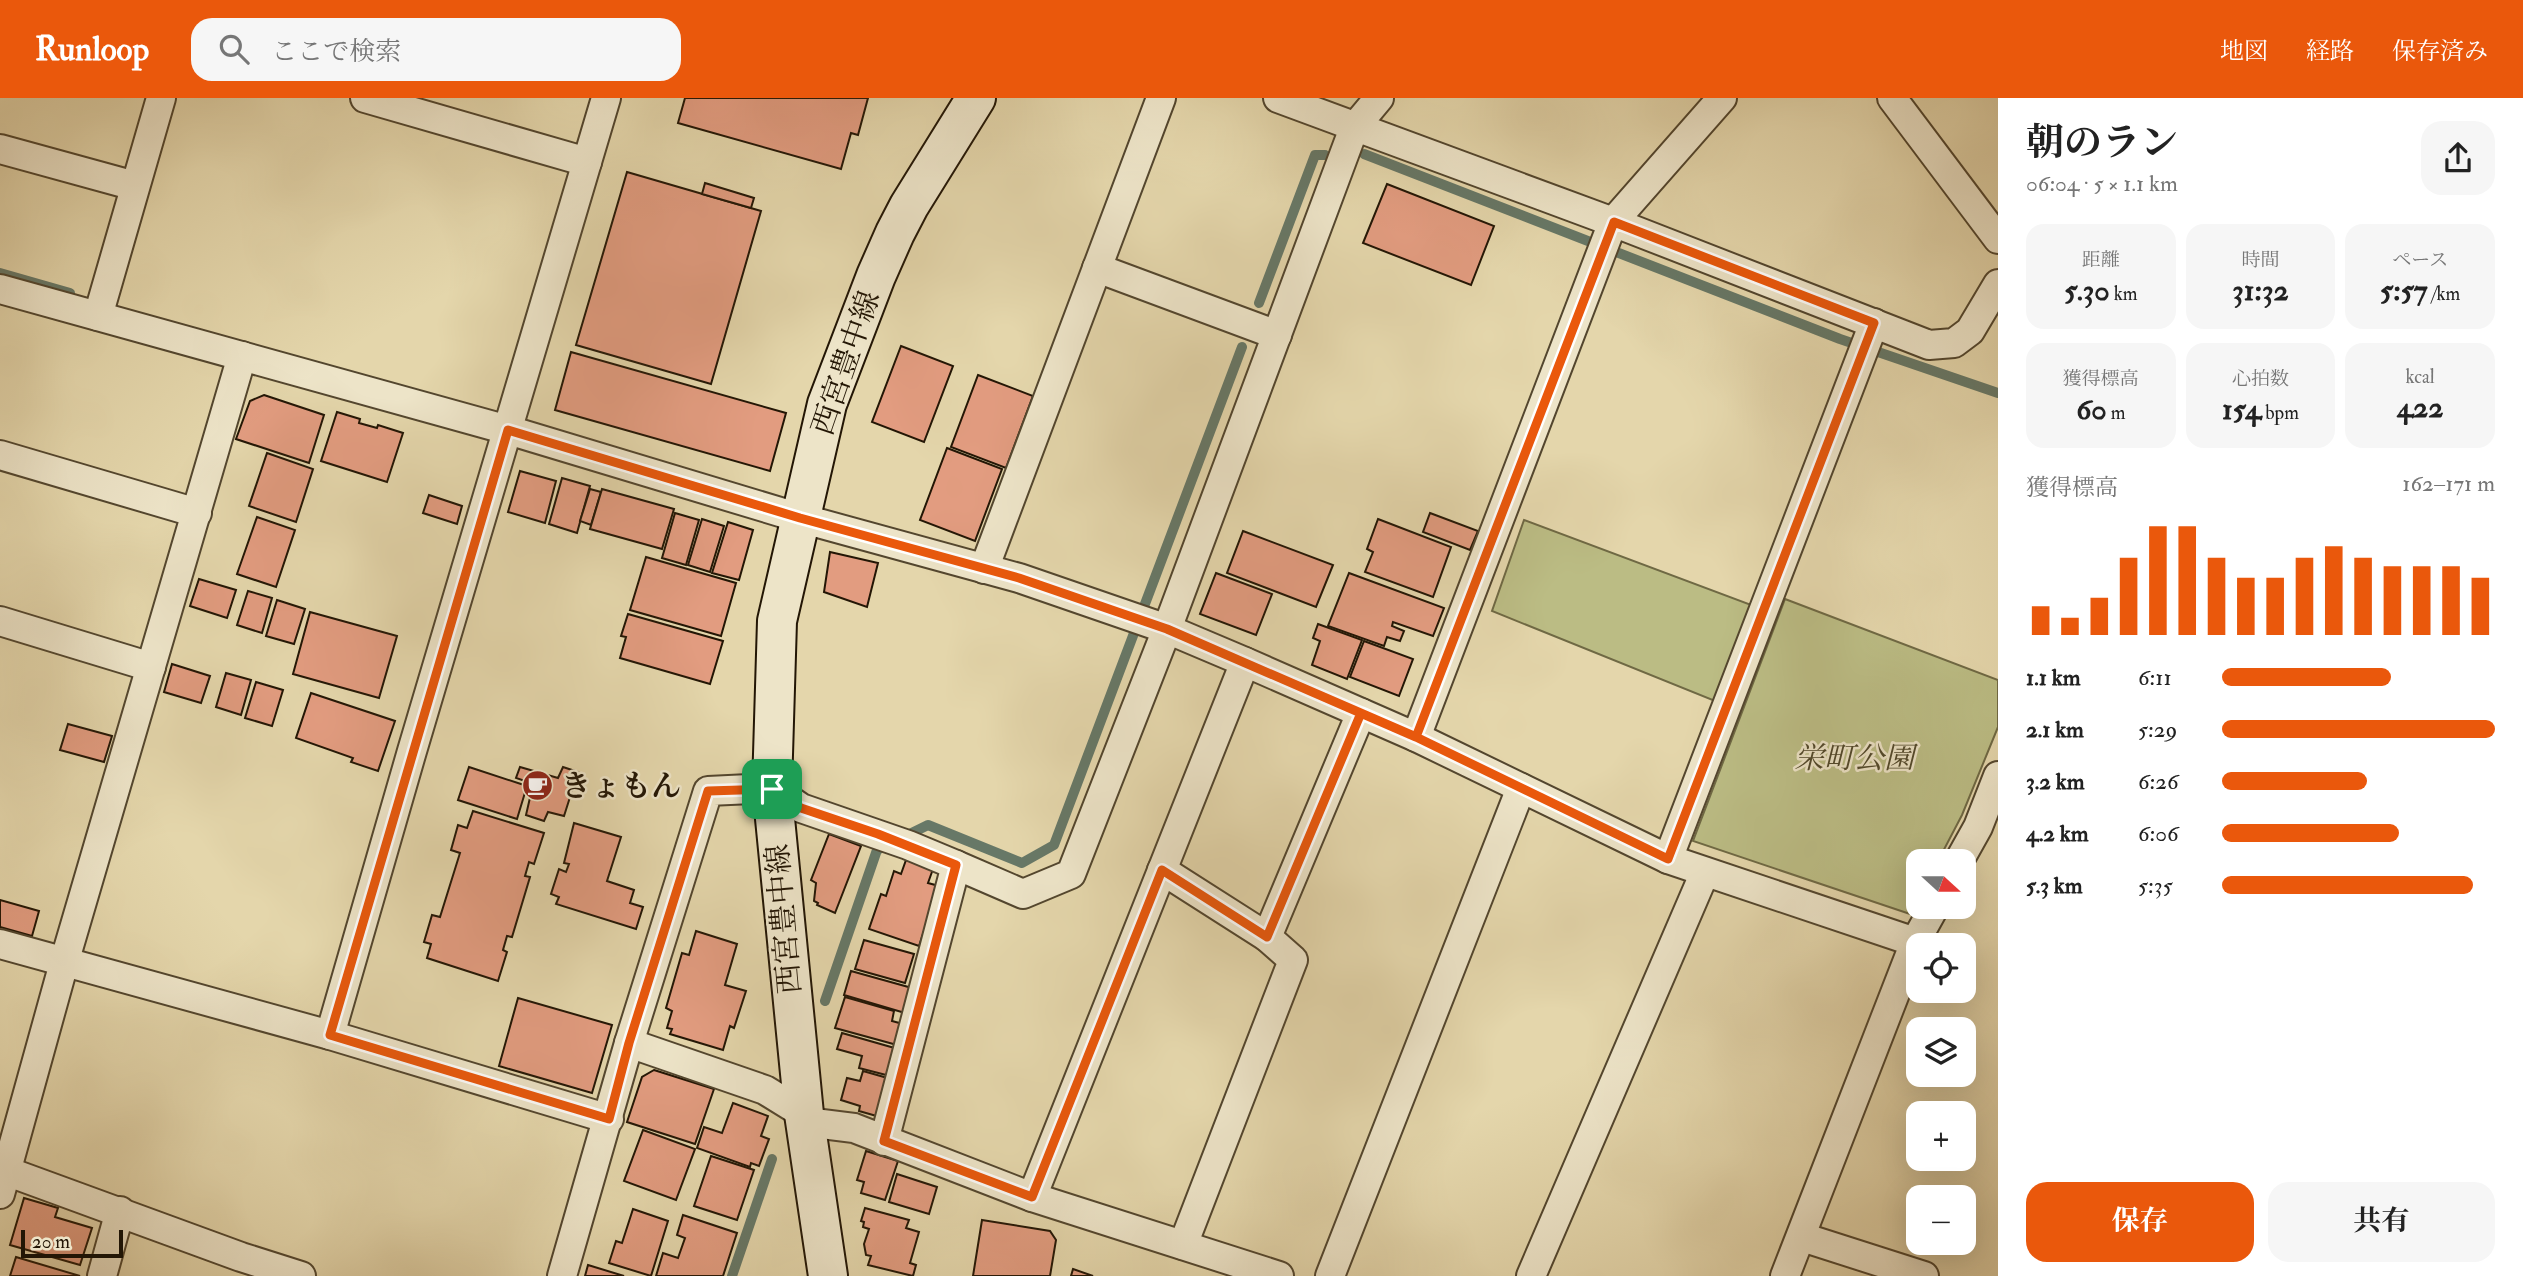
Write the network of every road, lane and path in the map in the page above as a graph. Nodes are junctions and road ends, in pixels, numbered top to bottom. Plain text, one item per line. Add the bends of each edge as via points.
1 (161, 98) edge
2 (365, 98) edge
3 (606, 98) edge
4 (976, 98) edge
5 (1161, 98) edge
6 (1278, 98) edge
7 (1379, 98) edge
8 (1722, 98) edge
9 (1892, 98) edge
10 (1354, 128) junction
11 (0, 149) edge
12 (587, 162) junction
13 (135, 187) junction
14 (1607, 238) junction
15 (1998, 239) edge
16 (1097, 268) junction
17 (1998, 284) edge
18 (0, 289) edge
19 (98, 316) junction
20 (1277, 335) junction
21 (1868, 338) junction
22 (243, 356) junction
23 (508, 430) junction
24 (0, 455) edge
25 (197, 513) junction
26 (800, 518) junction
27 (984, 569) junction
28 (0, 621) edge
29 (1167, 629) junction
30 (1245, 662) junction
31 (151, 667) junction
32 (1361, 713) junction
33 (1416, 737) junction
34 (1998, 776) edge
35 (1521, 788) junction
36 (772, 789) junction
37 (1988, 830) edge
38 (1970, 849) edge
39 (1668, 859) junction
40 (956, 865) junction
41 (1162, 870) junction
42 (1705, 872) junction
43 (1267, 937) junction
44 (1906, 940) edge
45 (0, 944) edge
46 (64, 963) junction
47 (1906, 969) edge
48 (330, 1035) junction
49 (629, 1043) junction
50 (805, 1118) junction
51 (609, 1119) junction
52 (884, 1141) junction
53 (3, 1182) edge
54 (1032, 1197) junction
55 (120, 1211) junction
56 (1802, 1237) junction
57 (1183, 1245) junction
58 (238, 1266) edge
59 (102, 1276) edge
60 (301, 1276) edge
61 (562, 1276) edge
62 (828, 1276) edge
63 (1279, 1276) edge
64 (1330, 1276) edge
65 (1531, 1276) edge
66 (1785, 1276) edge
67 (1924, 1276) edge

1 - 13 street
2 - 12 street
3 - 12 street
4 - 26 main road, 西宮豊中線 via 909,206 876,276 827,404
5 - 16 street
6 - 10 street
7 - 10 street
8 - 14 street
9 - 15 street
10 - 14 street
10 - 20 street
11 - 13 street
12 - 23 street
13 - 19 street
14 - 21 street
14 - 33 street
16 - 20 street
16 - 27 street
17 - 21 street via 1970,331 1954,343
18 - 19 street
19 - 22 street
20 - 29 street
21 - 39 street
22 - 23 street
22 - 25 street
23 - 26 street
23 - 48 street
24 - 25 street
25 - 31 street
26 - 27 street
26 - 36 main road, 西宮豊中線 via 777,621
27 - 29 street
28 - 31 street
29 - 30 street
29 - 40 street via 1071,874 1023,894
30 - 32 street
30 - 41 street
31 - 46 street
32 - 33 street
32 - 43 street
33 - 35 street
34 - 37 street
35 - 39 street
35 - 64 street
36 - 40 street via 801,808
36 - 49 street via 708,791
36 - 50 main road, 西宮豊中線
37 - 38 street
39 - 42 street
40 - 52 street
41 - 43 street
41 - 54 street
42 - 44 street
42 - 65 street
43 - 57 street via 1293,960
45 - 46 street
46 - 48 street
46 - 53 street
47 - 56 street
48 - 51 street
49 - 50 street via 765,1090
49 - 51 street
50 - 52 street via 854,1128
50 - 62 main road, 西宮豊中線
51 - 61 street
52 - 54 street
53 - 55 street
54 - 57 street
55 - 58 street
55 - 59 street
56 - 66 street
56 - 67 street
57 - 63 street
58 - 60 street

